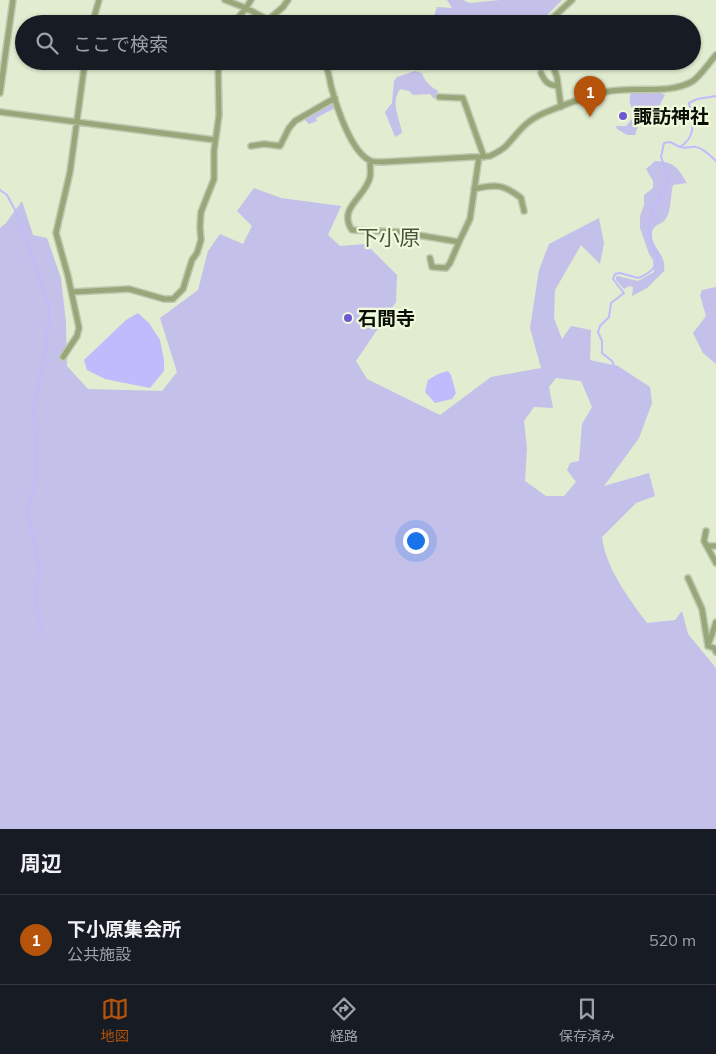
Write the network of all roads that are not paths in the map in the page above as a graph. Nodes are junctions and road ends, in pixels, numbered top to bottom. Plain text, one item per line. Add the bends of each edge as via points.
1 (13, 0) edge
2 (99, 0) edge
3 (226, 0) edge
4 (251, 0) edge
5 (288, 0) edge
6 (572, 0) edge
7 (246, 8) junction
8 (95, 15) edge
9 (240, 15) edge
10 (261, 15) edge
11 (274, 15) edge
12 (556, 15) edge
13 (716, 55) edge
14 (84, 70) edge
15 (218, 70) edge
16 (328, 70) edge
17 (554, 70) edge
18 (541, 73) dead end
19 (558, 86) junction
20 (0, 93) edge
21 (439, 97) dead end
22 (335, 98) junction
23 (561, 107) junction
24 (0, 112) edge
25 (76, 122) junction
26 (215, 140) junction
27 (251, 146) dead end
28 (482, 157) junction
29 (370, 161) junction
30 (474, 189) junction
31 (524, 211) dead end
32 (459, 242) junction
33 (430, 258) dead end
34 (72, 292) junction
35 (63, 357) dead end
36 (706, 531) dead end
37 (707, 546) junction
38 (716, 546) edge
39 (716, 563) edge
40 (688, 578) dead end
41 (716, 622) edge
42 (714, 648) edge

1 - 20 street
2 - 8 street
3 - 7 street
4 - 7 street
5 - 11 street
6 - 12 street
7 - 9 street
7 - 10 street
13 - 23 street via 691,82 647,90 606,92
14 - 25 street
15 - 26 street via 219,115
16 - 22 street
17 - 19 street
18 - 19 street via 545,82
19 - 23 street
21 - 28 street via 463,98
22 - 27 street via 295,121 280,146
22 - 29 street via 349,136
23 - 28 street via 525,123 505,147
24 - 25 street
25 - 26 street
25 - 34 street via 70,172 56,233
26 - 34 street via 214,179 201,212 201,240 178,296 164,299 128,289
28 - 29 street
28 - 30 street
29 - 32 street via 366,187 348,210 348,224 352,230 400,232
30 - 31 street via 491,185 503,187 521,198
30 - 32 street via 470,219
32 - 33 street via 446,268 432,267
34 - 35 street via 79,328
36 - 37 street via 704,541
37 - 38 street
37 - 39 street
40 - 42 street
41 - 42 street

